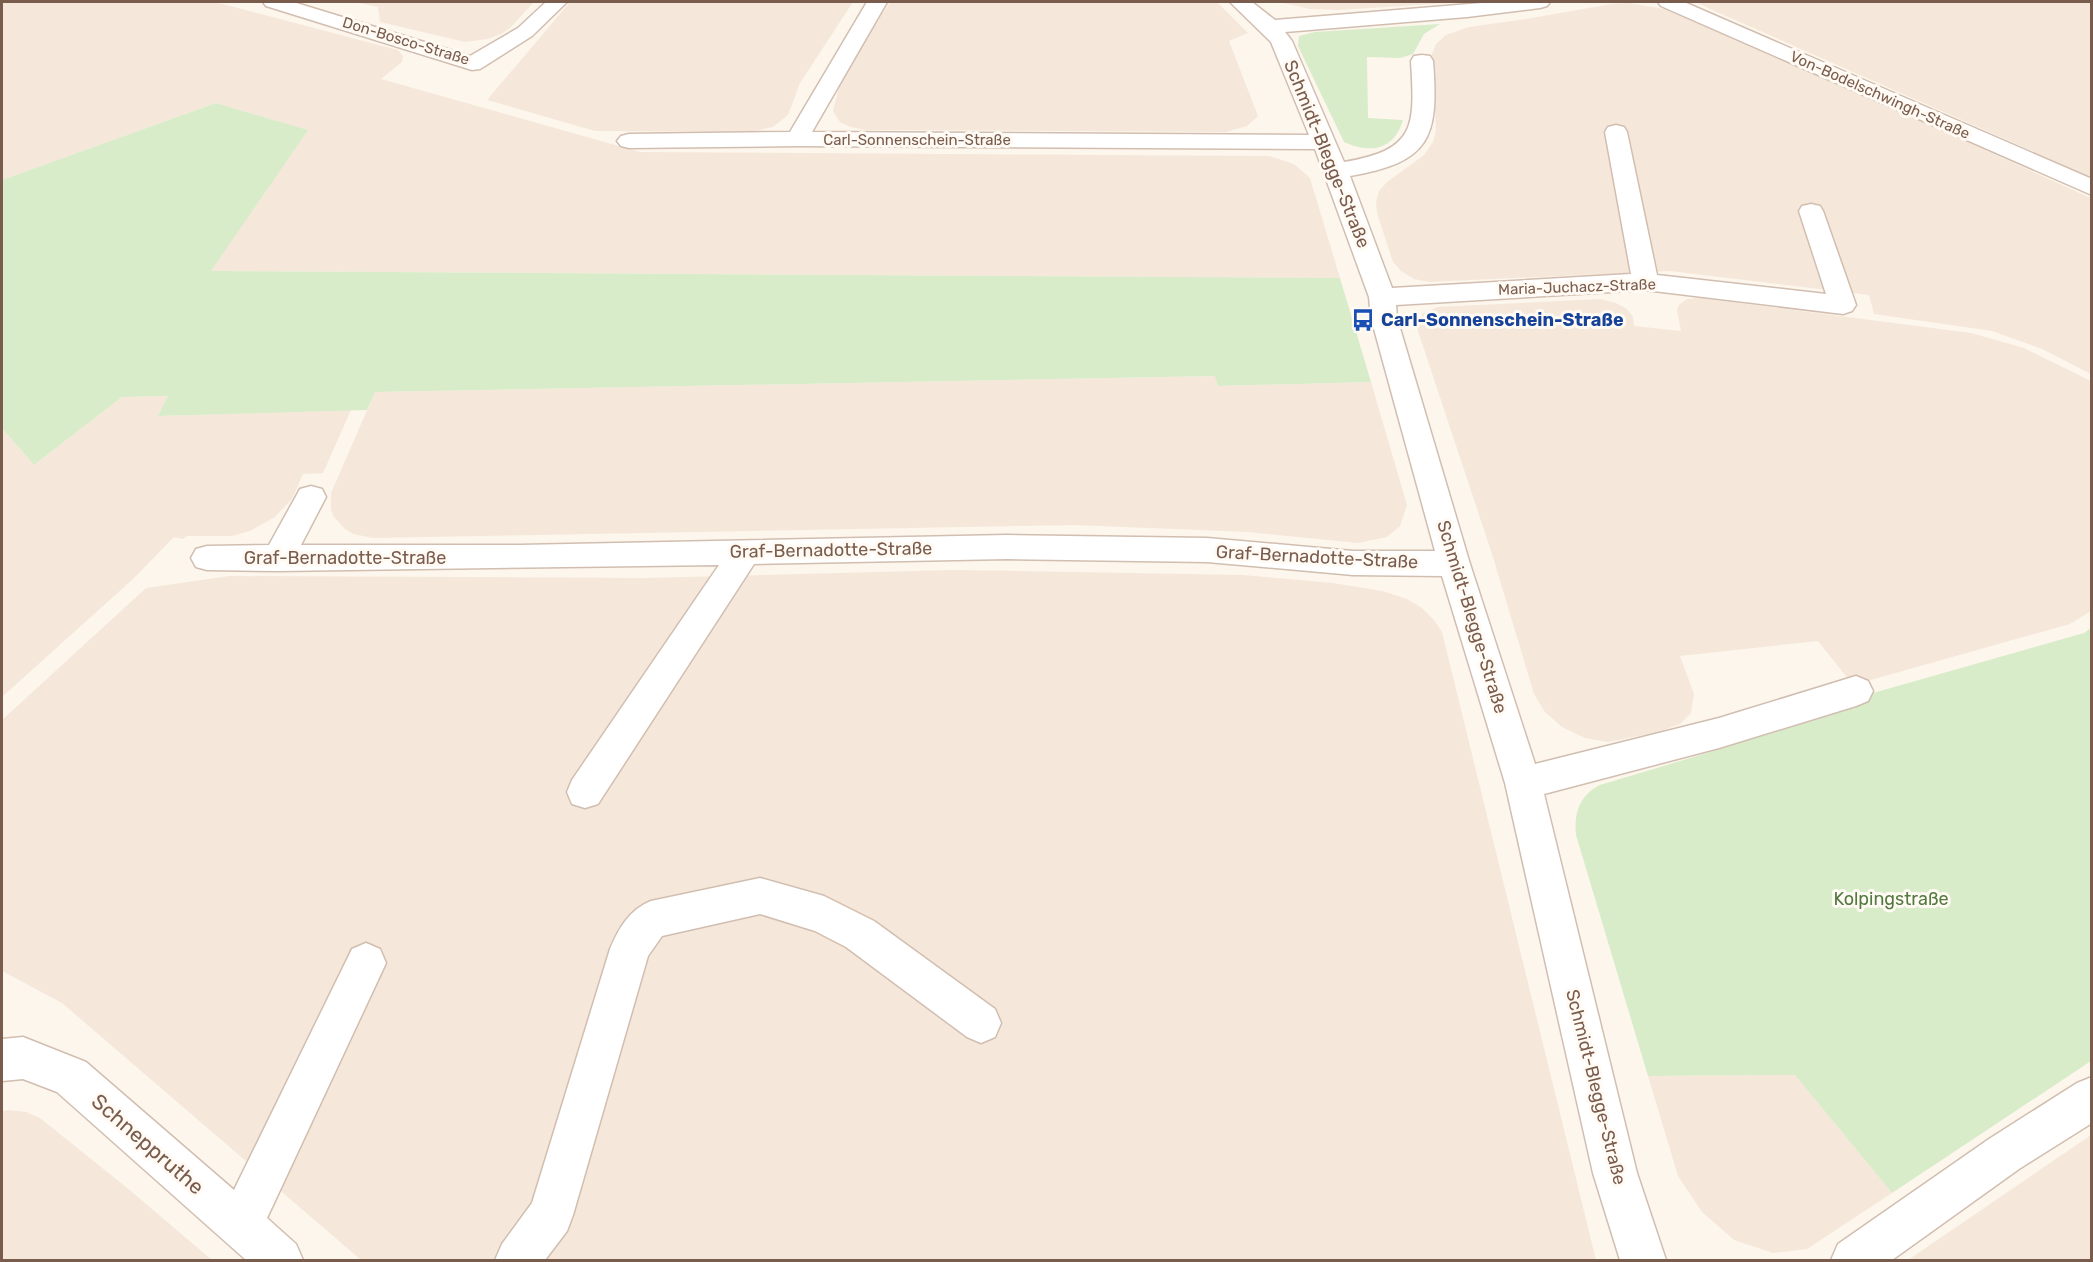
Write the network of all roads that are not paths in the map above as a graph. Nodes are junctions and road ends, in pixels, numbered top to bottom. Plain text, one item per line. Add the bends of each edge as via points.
1 (273, 2) edge
2 (557, 2) edge
3 (877, 2) edge
4 (1240, 2) edge
5 (1540, 2) edge
6 (1668, 2) edge
7 (1270, 27) junction
8 (1422, 61) dead end
9 (1616, 132) dead end
10 (797, 139) junction
11 (629, 141) dead end
12 (1330, 157) junction
13 (2091, 188) edge
14 (1811, 211) dead end
15 (1645, 282) junction
16 (1382, 297) junction
17 (311, 497) dead end
18 (744, 552) junction
19 (207, 558) dead end
20 (278, 559) junction
21 (1454, 564) junction
22 (1856, 691) dead end
23 (1523, 783) junction
24 (585, 792) dead end
25 (366, 963) dead end
26 (981, 1023) dead end
27 (2, 1060) edge
28 (2091, 1098) edge
29 (240, 1225) junction
30 (280, 1260) edge
31 (519, 1260) edge
32 (1643, 1260) edge
33 (1854, 1260) edge

1 - 2 street, Don-Bosco-Straße via 472,64 525,32
3 - 10 street, Carl-Sonnenschein-Straße
4 - 7 street, Schmidt-Blegge-Straße
5 - 7 street
6 - 13 street, Von-Bodelschwingh-Straße
7 - 12 street, Schmidt-Blegge-Straße via 1281,41
8 - 12 street, Carl-Sonnenschein-Straße via 1424,119 1416,141 1395,157 1373,166
9 - 15 street
10 - 11 street, Carl-Sonnenschein-Straße
10 - 12 street, Carl-Sonnenschein-Straße
12 - 16 street, Schmidt-Blegge-Straße
14 - 15 street, Maria-Juchacz-Straße via 1843,305
15 - 16 street, Maria-Juchacz-Straße
16 - 21 street, Schmidt-Blegge-Straße via 1384,318
17 - 20 street
18 - 20 street, Graf-Bernadotte-Straße
18 - 21 street, Graf-Bernadotte-Straße via 1006,547 1195,550 1353,563
18 - 24 street
19 - 20 street, Graf-Bernadotte-Straße
21 - 23 street, Schmidt-Blegge-Straße
22 - 23 street via 1719,733
23 - 32 street, Schmidt-Blegge-Straße via 1615,1173
25 - 29 street
26 - 31 street via 860,934 824,915 760,896 651,920 630,949 551,1215
27 - 29 street, Schneppruthe via 23,1058 71,1077
28 - 33 street
29 - 30 street, Schneppruthe

